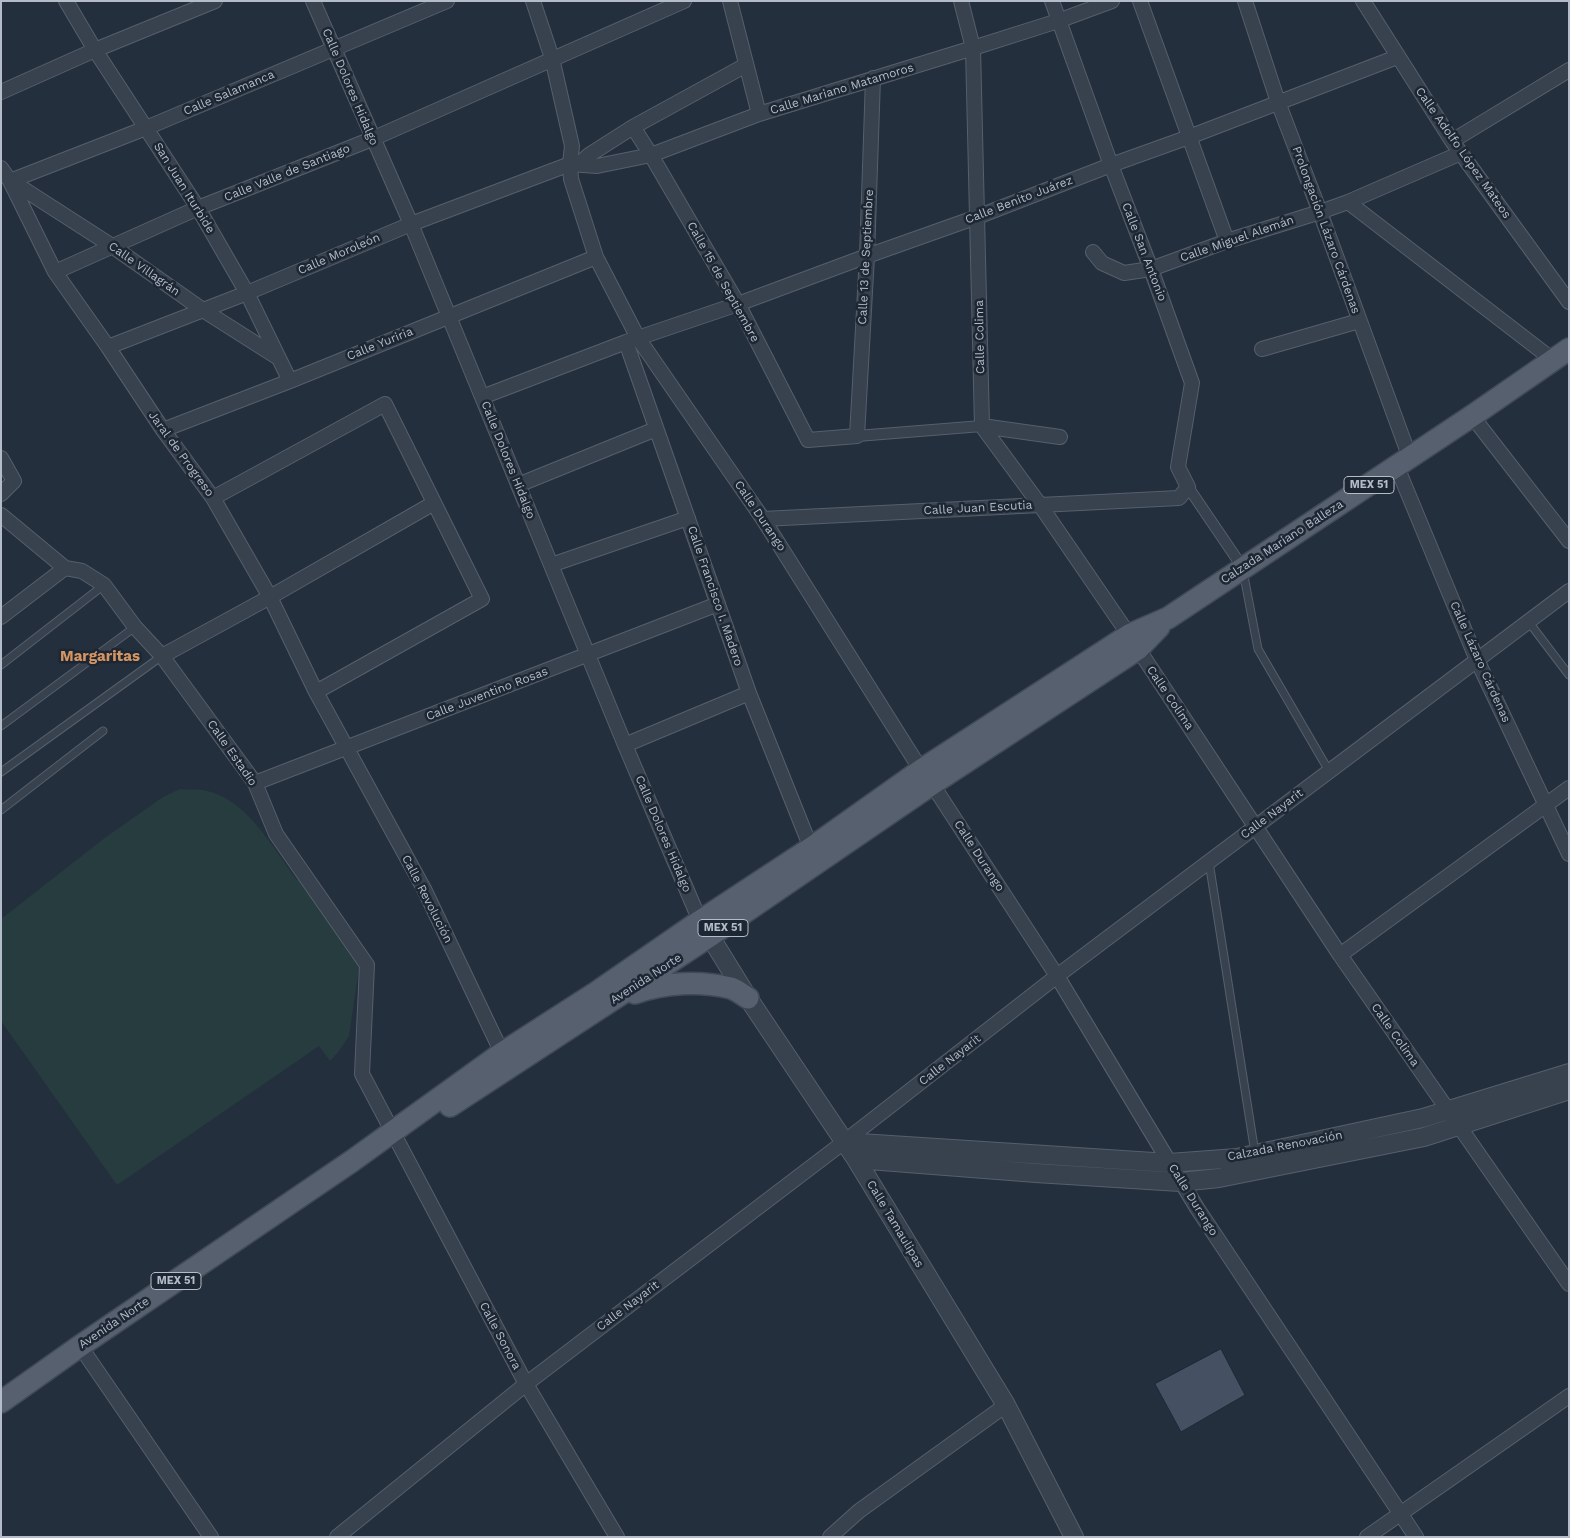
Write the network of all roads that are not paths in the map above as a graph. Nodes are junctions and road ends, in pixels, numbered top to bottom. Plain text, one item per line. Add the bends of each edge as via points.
1 (66, 1) edge
2 (215, 1) edge
3 (313, 1) edge
4 (447, 1) edge
5 (534, 1) edge
6 (684, 1) edge
7 (730, 1) edge
8 (961, 1) edge
9 (1052, 1) edge
10 (1112, 1) edge
11 (1140, 1) edge
12 (1245, 1) edge
13 (1362, 1) edge
14 (1058, 21) junction
15 (973, 48) junction
16 (334, 49) junction
17 (95, 50) junction
18 (1397, 57) junction
19 (552, 58) junction
20 (746, 65) junction
21 (1569, 70) edge
22 (874, 78) junction
23 (1, 92) edge
24 (1278, 102) junction
25 (759, 114) junction
26 (633, 127) junction
27 (146, 128) junction
28 (1188, 137) junction
29 (372, 138) junction
30 (1452, 141) junction
31 (1461, 152) junction
32 (651, 155) junction
33 (575, 164) junction
34 (1111, 165) junction
35 (1, 168) edge
36 (10, 181) junction
37 (1348, 202) junction
38 (198, 208) junction
39 (1320, 212) junction
40 (977, 217) junction
41 (411, 224) junction
42 (1227, 241) junction
43 (112, 246) junction
44 (1093, 252) dead end
45 (867, 256) junction
46 (596, 257) junction
47 (1152, 269) junction
48 (55, 272) junction
49 (247, 293) junction
50 (1569, 302) edge
51 (738, 304) junction
52 (203, 310) junction
53 (449, 317) junction
54 (1359, 321) junction
55 (632, 340) junction
56 (108, 347) junction
57 (1262, 349) dead end
58 (1561, 354) edge
59 (277, 357) junction
60 (290, 381) junction
61 (482, 397) junction
62 (1472, 416) junction
63 (982, 426) junction
64 (656, 429) junction
65 (163, 430) junction
66 (857, 436) junction
67 (1060, 437) dead end
68 (1, 458) edge
69 (1403, 462) junction
70 (518, 485) junction
71 (1188, 487) junction
72 (1, 494) edge
73 (213, 498) junction
74 (434, 503) junction
75 (1040, 505) junction
76 (1, 515) edge
77 (688, 518) junction
78 (763, 519) junction
79 (1569, 541) edge
80 (551, 565) junction
81 (65, 568) junction
82 (1243, 568) junction
83 (104, 585) junction
84 (1569, 591) edge
85 (270, 597) junction
86 (718, 604) junction
87 (1, 617) edge
88 (1528, 621) junction
89 (135, 626) junction
90 (1134, 642) junction
91 (588, 654) junction
92 (162, 656) junction
93 (1477, 660) junction
94 (1, 665) edge
95 (1569, 675) edge
96 (316, 692) junction
97 (749, 693) junction
98 (1, 726) edge
99 (103, 731) dead end
100 (625, 745) junction
101 (347, 748) junction
102 (1329, 771) junction
103 (1, 772) edge
104 (927, 777) junction
105 (255, 783) junction
106 (1569, 788) edge
107 (1546, 805) junction
108 (1, 810) edge
109 (1256, 826) junction
110 (811, 848) junction
111 (1569, 854) edge
112 (1209, 862) junction
113 (705, 929) junction
114 (1340, 955) junction
115 (1057, 976) junction
116 (748, 998) junction
117 (611, 1001) junction
118 (502, 1053) junction
119 (1569, 1073) edge
120 (1569, 1090) edge
121 (1448, 1111) junction
122 (432, 1118) junction
123 (1458, 1126) junction
124 (395, 1136) junction
125 (844, 1142) junction
126 (1255, 1154) junction
127 (856, 1158) junction
128 (1169, 1163) junction
129 (1180, 1182) junction
130 (1569, 1284) edge
131 (80, 1346) junction
132 (526, 1384) junction
133 (1569, 1396) edge
134 (1, 1402) edge
135 (1006, 1406) junction
136 (1399, 1514) junction
137 (212, 1537) edge
138 (337, 1537) edge
139 (617, 1537) edge
140 (830, 1537) edge
141 (1074, 1537) edge
142 (1367, 1537) edge
143 (1416, 1537) edge

1 - 17 street, San Juan Iturbide
2 - 17 street
3 - 16 street, Calle Dolores Hidalgo
4 - 16 street, Calle Salamanca
5 - 19 street, Calle Durango
6 - 19 street, Calle Valle de Santiago
7 - 20 street
8 - 15 street, Calle Colima
9 - 14 street, Calle San Antonio
10 - 14 street, Calle Mariano Matamoros
11 - 28 street
12 - 24 street, Prolongación Lázaro Cárdenas
13 - 18 street, Calle Adolfo López Mateos
14 - 15 street, Calle Mariano Matamoros
14 - 34 street, Calle San Antonio
15 - 22 street, Calle Mariano Matamoros
15 - 40 street, Calle Colima
16 - 27 street, Calle Salamanca
16 - 29 street, Calle Dolores Hidalgo
17 - 23 street
17 - 27 street, San Juan Iturbide
18 - 24 street, Calle Benito Juárez
18 - 30 street, Calle Adolfo López Mateos
19 - 29 street, Calle Valle de Santiago
19 - 33 street, Calle Durango
20 - 25 street
20 - 26 street
21 - 30 street
22 - 25 street, Calle Mariano Matamoros
22 - 45 street, Calle 13 de Septiembre
24 - 28 street, Calle Benito Juárez
24 - 39 street, Prolongación Lázaro Cárdenas
25 - 32 street, Calle Mariano Matamoros
26 - 32 street, Calle 15 de Septiembre
26 - 33 street
27 - 36 street, Calle Salamanca
27 - 38 street, San Juan Iturbide
28 - 34 street, Calle Benito Juárez
28 - 42 street
29 - 38 street, Calle Valle de Santiago
29 - 41 street, Calle Dolores Hidalgo
30 - 31 street, Calle Adolfo López Mateos
31 - 37 street, Calle Miguel Alemán
31 - 50 street, Calle Adolfo López Mateos
32 - 33 street, Calle Mariano Matamoros via 597,166
32 - 51 street, Calle 15 de Septiembre
33 - 41 street, Calle Moroleón
33 - 46 street, Calle Durango via 571,179
34 - 40 street, Calle Benito Juárez
34 - 47 street, Calle San Antonio
35 - 36 street, Jaral de Progreso
36 - 43 street, Calle Villagrán
36 - 48 street, Jaral de Progreso
37 - 39 street, Calle Miguel Alemán
37 - 58 street
38 - 43 street, Calle Valle de Santiago
38 - 49 street, San Juan Iturbide
39 - 42 street, Calle Miguel Alemán
39 - 54 street, Prolongación Lázaro Cárdenas
40 - 45 street, Calle Benito Juárez
40 - 63 street, Calle Colima
41 - 49 street, Calle Moroleón
41 - 53 street, Calle Dolores Hidalgo
42 - 47 street, Calle Miguel Alemán
43 - 48 street, Calle Valle de Santiago
43 - 52 street, Calle Villagrán
44 - 47 street, Calle Miguel Alemán via 1102,263 1124,273
45 - 51 street, Calle Benito Juárez
45 - 66 street, Calle 13 de Septiembre
46 - 53 street, Calle Yuriria
46 - 55 street, Calle Durango
47 - 71 street, Calle San Antonio via 1192,383 1178,467
48 - 56 street, Jaral de Progreso
49 - 52 street, Calle Moroleón
49 - 59 street, San Juan Iturbide
51 - 55 street, Calle Benito Juárez
51 - 66 street, Calle 15 de Septiembre via 808,440
52 - 56 street, Calle Moroleón
52 - 59 street, Calle Villagrán
53 - 60 street, Calle Yuriria
53 - 61 street, Calle Dolores Hidalgo
54 - 57 street
54 - 69 street, Prolongación Lázaro Cárdenas
55 - 61 street, Calle Benito Juárez
55 - 64 street, Calle Francisco I. Madero
55 - 78 street, Calle Durango
56 - 65 street, Jaral de Progreso
58 - 62 main road, Calzada Mariano Balleza / MEX 51
59 - 60 street, San Juan Iturbide
60 - 65 street, Calle Yuriria
61 - 70 street, Calle Dolores Hidalgo
62 - 69 main road, Calzada Mariano Balleza / MEX 51
62 - 79 street
63 - 66 street
63 - 67 street
63 - 75 street, Calle Colima
64 - 70 street
64 - 77 street, Calle Francisco I. Madero
65 - 73 street, Jaral de Progreso
68 - 72 street via 14,481
69 - 82 main road, Calzada Mariano Balleza / MEX 51
69 - 93 street, Calle Lázaro Cárdenas
70 - 80 street, Calle Dolores Hidalgo
71 - 75 street, Calle Juan Escutia via 1179,498
71 - 82 street
73 - 74 street via 385,404
73 - 85 street, Jaral de Progreso
74 - 85 street
74 - 96 street via 482,599
75 - 78 street, Calle Juan Escutia
75 - 90 street, Calle Colima
76 - 81 street
77 - 80 street
77 - 86 street, Calle Francisco I. Madero
78 - 104 street, Calle Durango
80 - 91 street, Calle Dolores Hidalgo
81 - 83 street, Calle Estadio via 82,571
81 - 87 street
82 - 90 main road, Calzada Mariano Balleza / MEX 51
82 - 102 lane via 1258,649
83 - 89 street, Calle Estadio
83 - 94 lane
84 - 88 street, Calle Nayarit
85 - 92 street
85 - 96 street, Jaral de Progreso
86 - 91 street, Calle Juventino Rosas
86 - 97 street, Calle Francisco I. Madero
88 - 93 street, Calle Nayarit
88 - 95 lane
89 - 92 street, Calle Estadio
89 - 98 lane
90 - 104 main road, Calzada Mariano Balleza / MEX 51
90 - 109 street, Calle Colima
91 - 100 street, Calle Dolores Hidalgo
91 - 101 street, Calle Juventino Rosas
92 - 103 lane
92 - 105 street, Calle Estadio
93 - 102 street, Calle Nayarit
93 - 107 street, Calle Lázaro Cárdenas
96 - 101 street, Jaral de Progreso
97 - 100 street
97 - 110 street, Calle Francisco I. Madero
99 - 108 lane
100 - 113 street, Calle Dolores Hidalgo
101 - 105 street, Calle Juventino Rosas
101 - 118 street, Calle Revolución via 424,888
102 - 109 street, Calle Nayarit
104 - 110 main road, Avenida Norte / MEX 51
104 - 113 main road, Avenida Norte / MEX 51
104 - 115 street, Calle Durango
105 - 124 street, Calle Estadio via 276,834 367,965 362,1074
106 - 107 street
107 - 111 street, Calle Lázaro Cárdenas
107 - 114 street
109 - 112 street, Calle Nayarit
109 - 114 street, Calle Colima
110 - 113 main road, Avenida Norte / MEX 51
112 - 115 street, Calle Nayarit
112 - 126 lane
113 - 116 street, Calle Tamaulipas
113 - 117 main road, Avenida Norte / MEX 51
113 - 118 main road, Avenida Norte / MEX 51 via 600,990
114 - 121 street, Calle Colima
115 - 125 street, Calle Nayarit
115 - 128 street, Calle Durango
116 - 117 main road via 733,989 692,984 652,987
116 - 125 street, Calle Tamaulipas
117 - 122 main road, Avenida Norte / MEX 51
118 - 122 main road via 495,1066
118 - 124 main road, Avenida Norte / MEX 51
119 - 121 street, Calzada Renovación
120 - 123 street, Calzada Renovación
121 - 123 street, Calle Colima
121 - 126 street, Calzada Renovación
122 - 124 main road, Avenida Norte / MEX 51
123 - 129 street, Calzada Renovación via 1424,1137 1219,1178
123 - 130 street, Calle Colima
124 - 131 main road, Avenida Norte / MEX 51 via 352,1161
124 - 132 street, Calle Sonora
125 - 127 street, Calle Tamaulipas
125 - 128 street, Calzada Renovación
125 - 132 street, Calle Nayarit
126 - 128 street, Calzada Renovación
127 - 129 street, Calzada Renovación
127 - 135 street, Calle Tamaulipas
128 - 129 street, Calle Durango
129 - 136 street, Calle Durango
131 - 134 main road, Avenida Norte / MEX 51
131 - 137 street
132 - 138 street, Calle Nayarit
132 - 139 street, Calle Sonora
133 - 136 street
135 - 140 street via 859,1511
135 - 141 street, Calle Tamaulipas
136 - 142 street
136 - 143 street, Calle Durango

